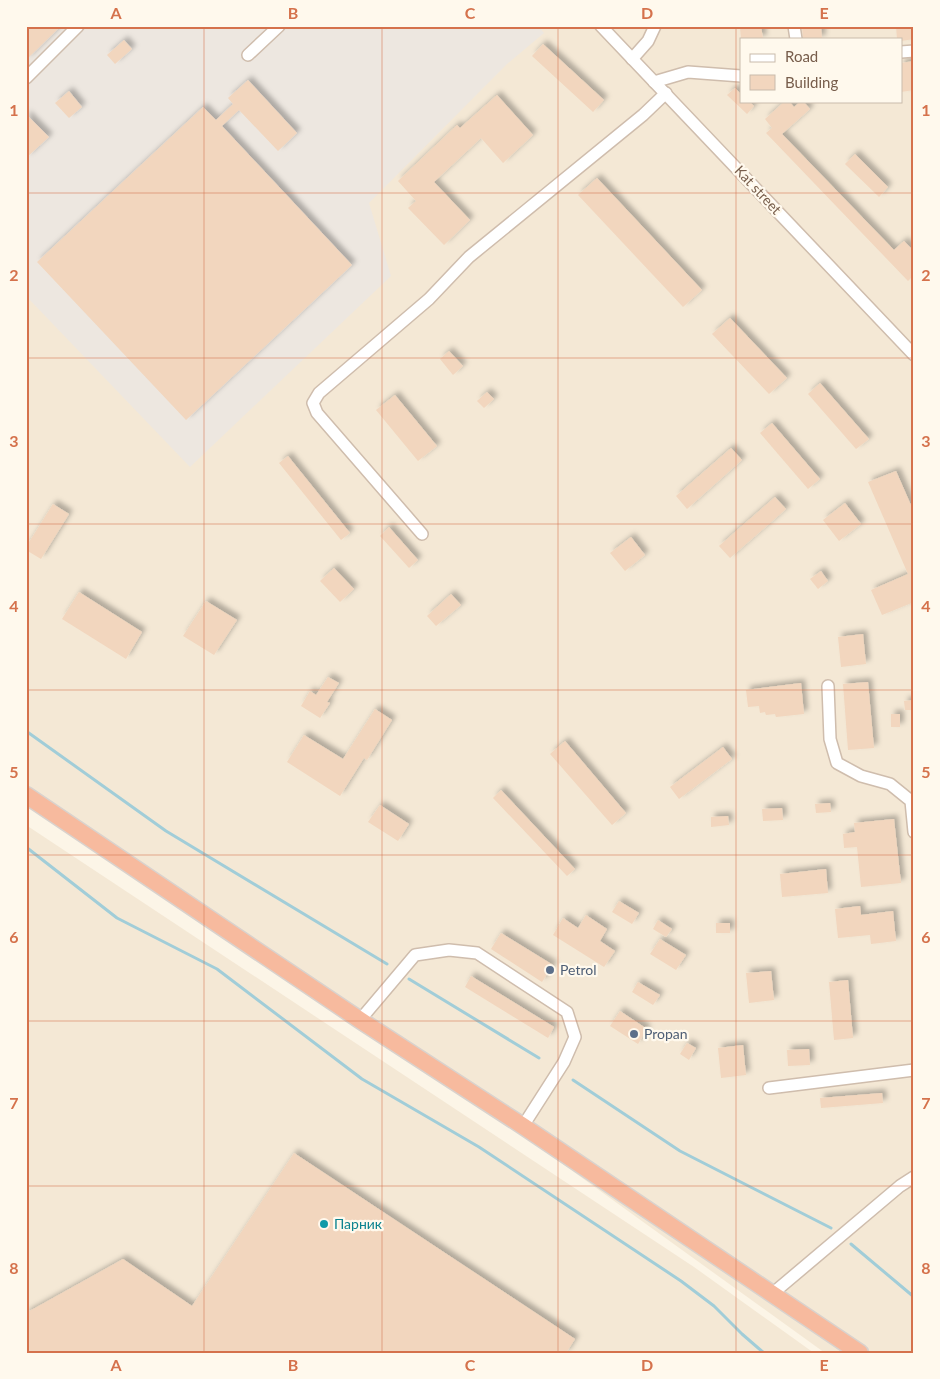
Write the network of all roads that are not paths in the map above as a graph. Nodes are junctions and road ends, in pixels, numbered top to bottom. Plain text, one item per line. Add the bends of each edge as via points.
1 (78, 26) edge
2 (279, 26) edge
3 (601, 26) edge
4 (655, 26) edge
5 (248, 55) dead end
6 (632, 59) junction
7 (740, 76) edge
8 (26, 78) edge
9 (654, 82) junction
10 (666, 94) junction
11 (914, 355) edge
12 (422, 534) dead end
13 (828, 686) dead end
14 (26, 795) edge
15 (914, 832) edge
16 (360, 1020) junction
17 (914, 1070) edge
18 (769, 1088) dead end
19 (522, 1126) junction
20 (914, 1177) edge
21 (772, 1294) junction
22 (860, 1353) edge

1 - 8 street
2 - 5 street
3 - 6 street, Kat street
4 - 6 street via 648,41
6 - 9 street, Kat street
7 - 9 street via 688,72
9 - 10 street, Kat street
10 - 11 street, Kat street
10 - 12 street via 469,257 429,298 319,393 312,403 317,413
13 - 15 street via 830,739 837,763 861,776 890,784 911,801
14 - 16 highway
16 - 19 highway
16 - 19 street via 415,955 449,950 477,953 567,1012 575,1037 564,1062
17 - 18 street
19 - 21 highway
20 - 21 street
21 - 22 highway

